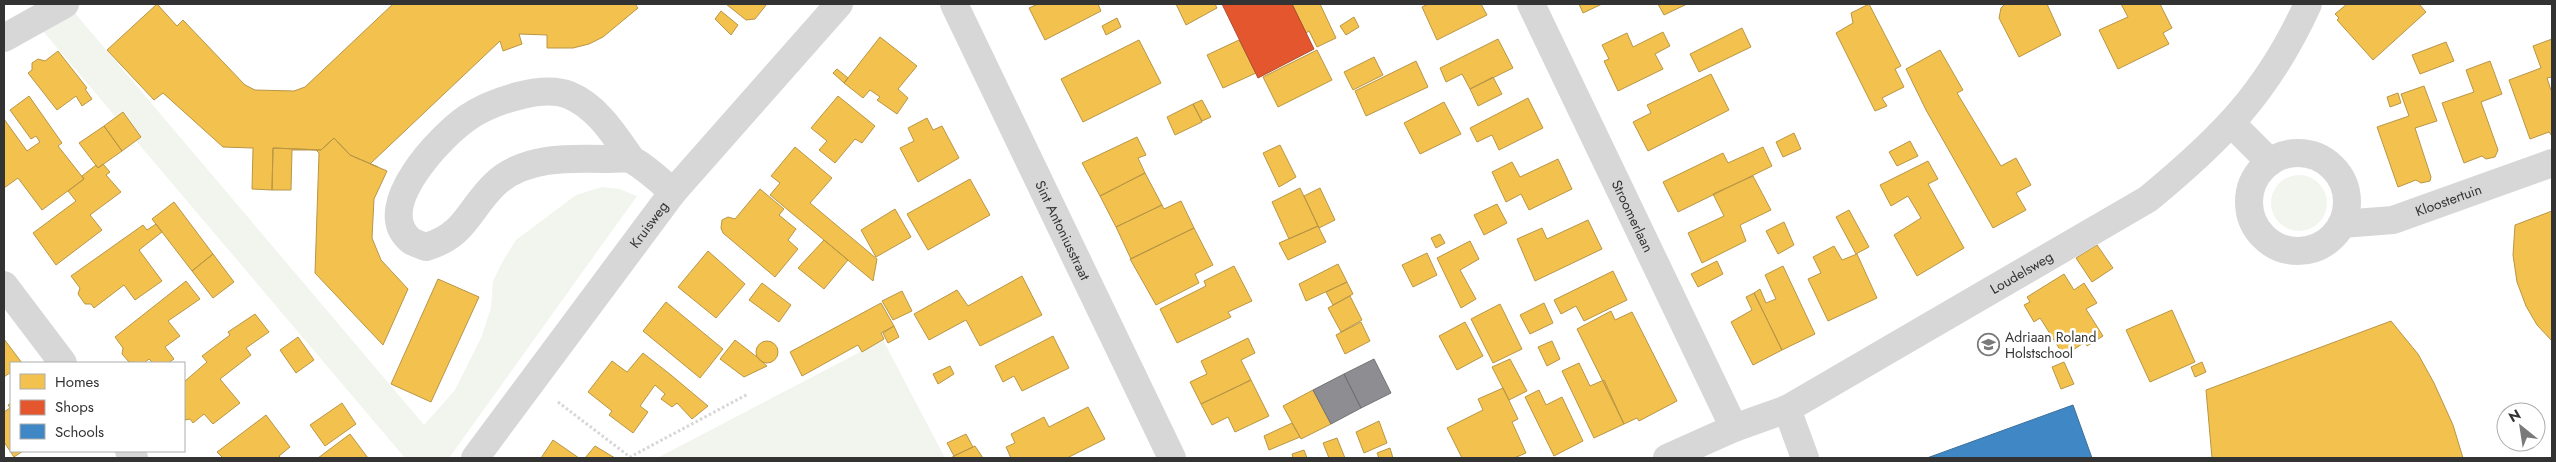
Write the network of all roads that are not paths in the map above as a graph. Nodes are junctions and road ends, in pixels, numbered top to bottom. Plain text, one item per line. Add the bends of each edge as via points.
1 (65, 4) edge
2 (839, 4) edge
3 (954, 4) edge
4 (1531, 4) edge
5 (2308, 4) edge
6 (4, 38) edge
7 (2232, 124) junction
8 (632, 160) junction
9 (2270, 162) junction
10 (2552, 163) edge
11 (673, 192) junction
12 (2342, 224) junction
13 (4, 285) edge
14 (62, 362) edge
15 (1787, 409) junction
16 (1734, 428) junction
17 (475, 458) edge
18 (1172, 458) edge
19 (1667, 458) edge
20 (1805, 458) edge

1 - 6 street
2 - 11 street, Kruisweg
3 - 18 street, Sint Antoniusstraat
4 - 16 street, Stroomerlaan
5 - 7 street, Loudelsweg via 2265,84
7 - 9 street
7 - 15 street, Loudelsweg via 2191,164 2148,199
8 - 8 street via 565,158 537,163 514,172 497,182 458,231 444,242 426,247 410,240 400,225 400,202 428,153 468,117 493,104 519,96 548,91 568,95 590,108 609,127
8 - 11 street
9 - 12 street via 2300,153 2317,157 2330,165 2347,192
9 - 12 street via 2258,174 2251,188 2249,204 2252,220 2261,234 2288,250 2304,251 2320,247
10 - 12 street, Kloostertuin via 2393,220
11 - 17 street, Kruisweg
13 - 14 street
15 - 16 street, Loudelsweg
15 - 20 street
16 - 19 street, Loudelsweg

